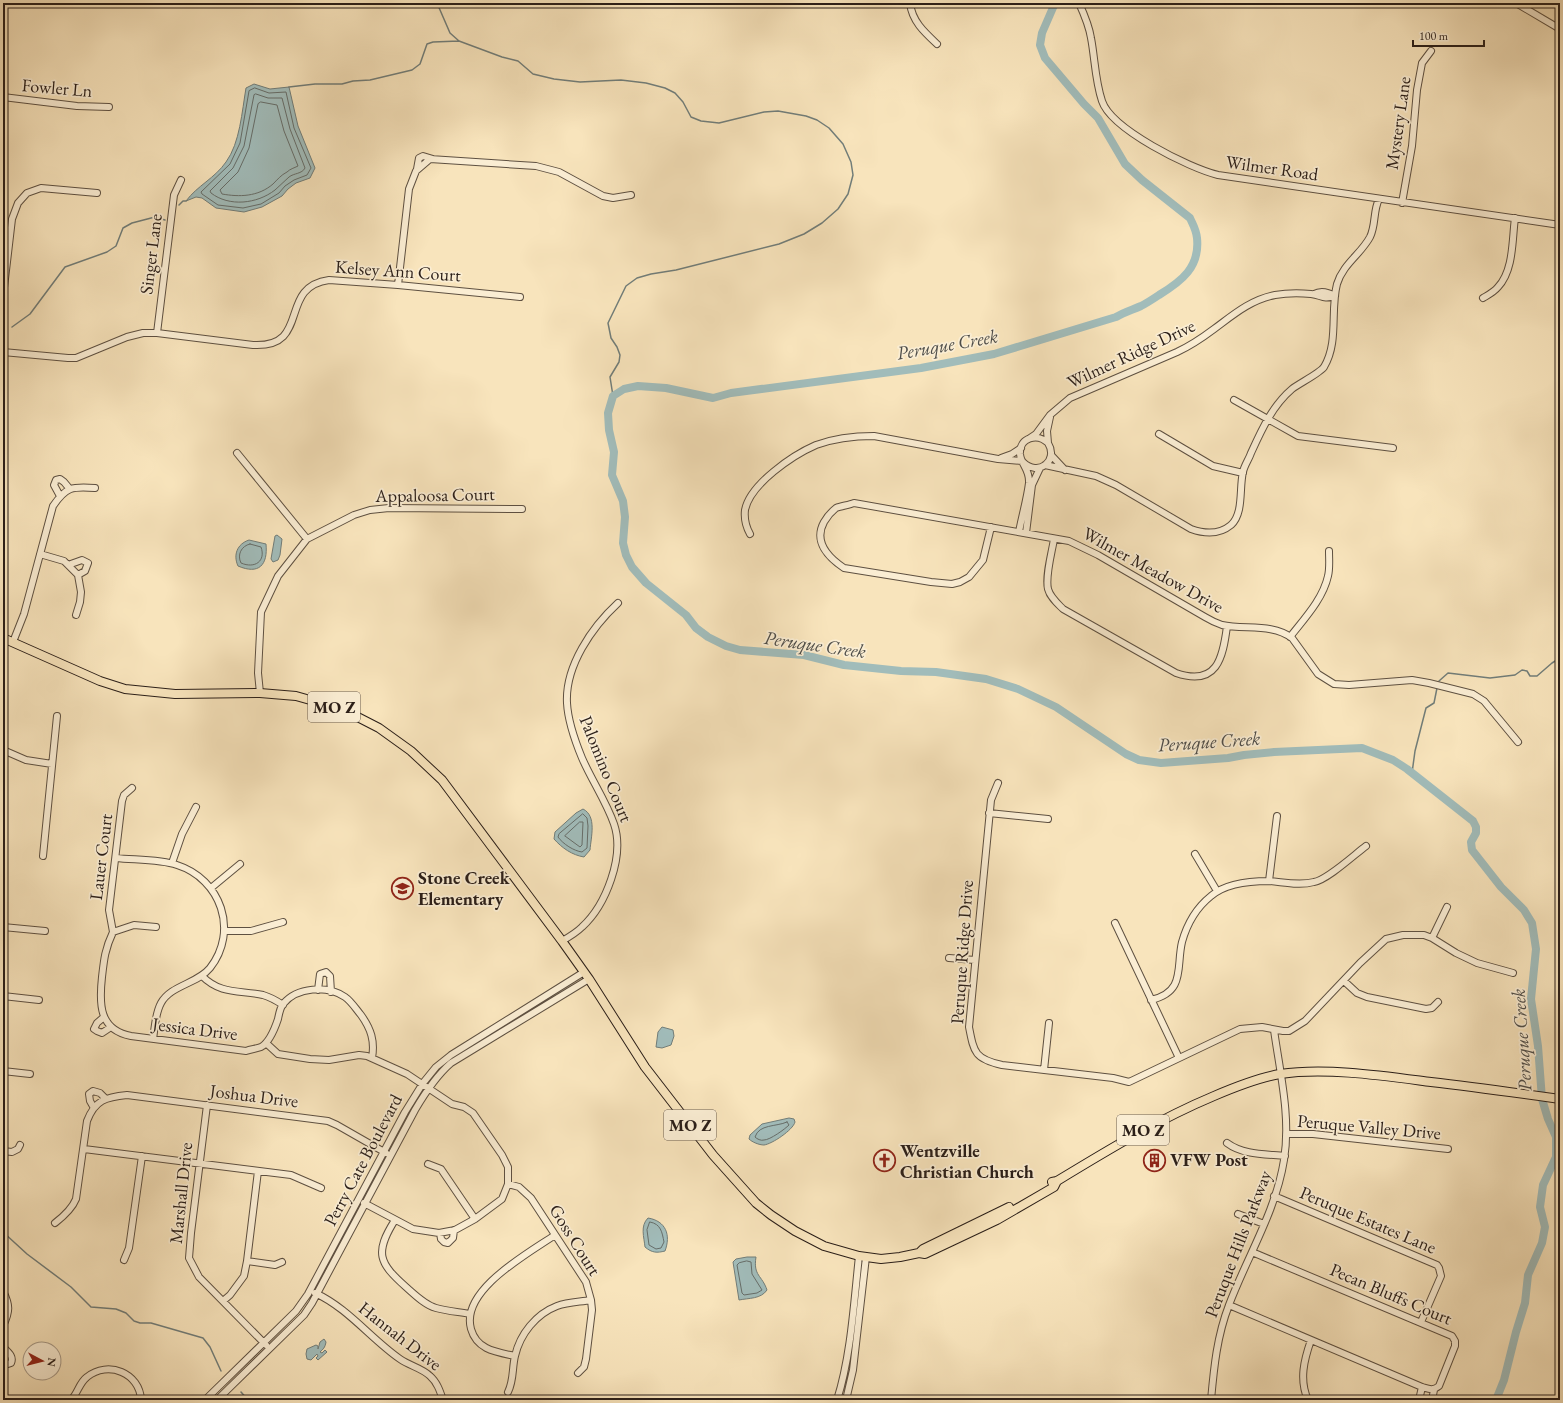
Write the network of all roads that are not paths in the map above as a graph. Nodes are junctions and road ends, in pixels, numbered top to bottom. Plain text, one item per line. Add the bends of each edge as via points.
1 (910, 3) edge
2 (1079, 3) edge
3 (1516, 3) edge
4 (1560, 29) edge
5 (937, 44) dead end
6 (1431, 51) dead end
7 (3, 97) edge
8 (109, 107) dead end
9 (181, 180) dead end
10 (97, 193) dead end
11 (631, 195) dead end
12 (1379, 199) junction
13 (1402, 203) junction
14 (1515, 218) junction
15 (1560, 225) edge
16 (398, 285) junction
17 (3, 296) edge
18 (1335, 296) junction
19 (520, 297) dead end
20 (1483, 298) dead end
21 (157, 333) junction
22 (3, 352) edge
23 (1234, 400) dead end
24 (1050, 415) junction
25 (1268, 419) junction
26 (1159, 434) dead end
27 (1030, 438) junction
28 (1048, 443) junction
29 (1021, 448) junction
30 (1393, 448) dead end
31 (237, 453) dead end
32 (1051, 455) junction
33 (998, 459) junction
34 (1023, 462) junction
35 (1042, 467) junction
36 (1065, 470) junction
37 (1243, 473) junction
38 (69, 488) junction
39 (94, 488) dead end
40 (60, 496) junction
41 (522, 509) dead end
42 (991, 527) junction
43 (1023, 532) junction
44 (750, 534) dead end
45 (307, 539) junction
46 (1054, 539) junction
47 (1329, 551) dead end
48 (40, 554) junction
49 (68, 565) junction
50 (78, 575) junction
51 (618, 604) dead end
52 (76, 615) dead end
53 (1227, 626) junction
54 (1290, 637) junction
55 (3, 638) edge
56 (13, 642) junction
57 (260, 693) junction
58 (58, 716) dead end
59 (1518, 742) dead end
60 (3, 750) edge
61 (52, 764) junction
62 (998, 783) dead end
63 (132, 788) dead end
64 (196, 807) dead end
65 (989, 813) junction
66 (1277, 816) dead end
67 (1048, 819) dead end
68 (1366, 846) dead end
69 (1195, 854) dead end
70 (43, 856) dead end
71 (116, 858) junction
72 (172, 863) junction
73 (240, 864) dead end
74 (1269, 881) junction
75 (211, 888) junction
76 (1217, 891) junction
77 (1447, 907) dead end
78 (283, 922) dead end
79 (1115, 923) dead end
80 (3, 926) edge
81 (156, 927) dead end
82 (45, 931) dead end
83 (224, 931) junction
84 (113, 932) junction
85 (1432, 938) junction
86 (562, 941) junction
87 (948, 958) dead end
88 (975, 960) junction
89 (1513, 973) dead end
90 (202, 976) junction
91 (586, 976) junction
92 (1344, 981) junction
93 (318, 990) junction
94 (331, 992) junction
95 (3, 996) edge
96 (40, 1000) dead end
97 (1151, 1000) junction
98 (1438, 1002) dead end
99 (283, 1005) junction
100 (104, 1017) junction
101 (1049, 1023) dead end
102 (111, 1027) junction
103 (1274, 1030) junction
104 (153, 1039) junction
105 (266, 1043) junction
106 (372, 1058) junction
107 (1179, 1058) junction
108 (1044, 1070) junction
109 (3, 1071) edge
110 (30, 1074) dead end
111 (1281, 1074) junction
112 (423, 1083) junction
113 (428, 1088) junction
114 (106, 1098) junction
115 (1560, 1099) edge
116 (207, 1105) junction
117 (94, 1108) junction
118 (1286, 1134) junction
119 (1227, 1143) dead end
120 (20, 1145) dead end
121 (84, 1149) junction
122 (1448, 1149) dead end
123 (3, 1151) edge
124 (384, 1152) junction
125 (142, 1156) junction
126 (391, 1156) junction
127 (1285, 1156) junction
128 (200, 1163) junction
129 (428, 1164) dead end
130 (258, 1171) junction
131 (508, 1184) junction
132 (322, 1188) dead end
133 (1274, 1196) junction
134 (359, 1200) junction
135 (366, 1204) junction
136 (1238, 1214) dead end
137 (475, 1219) junction
138 (395, 1220) junction
139 (55, 1223) dead end
140 (1264, 1224) junction
141 (454, 1230) junction
142 (440, 1233) junction
143 (555, 1235) junction
144 (1252, 1252) junction
145 (862, 1257) junction
146 (124, 1260) dead end
147 (247, 1261) junction
148 (282, 1262) dead end
149 (3, 1290) edge
150 (310, 1291) junction
151 (317, 1294) junction
152 (591, 1300) junction
153 (223, 1301) junction
154 (1229, 1305) junction
155 (470, 1314) junction
156 (1421, 1322) junction
157 (3, 1326) edge
158 (1311, 1340) junction
159 (264, 1343) junction
160 (3, 1347) edge
161 (270, 1349) junction
162 (515, 1356) junction
163 (3, 1363) edge
164 (578, 1373) dead end
165 (1422, 1387) junction
166 (1434, 1390) junction
167 (508, 1392) dead end
168 (71, 1400) edge
169 (141, 1400) edge
170 (205, 1400) edge
171 (217, 1400) edge
172 (443, 1400) edge
173 (837, 1400) edge
174 (846, 1400) edge
175 (1211, 1400) edge
176 (1308, 1400) edge
177 (1419, 1400) edge
178 (1432, 1400) edge

1 - 5 street via 920,28
2 - 12 street, Wilmer Road via 1089,28 1098,88 1103,104 1122,124 1148,144 1176,159 1218,175
3 - 4 street
6 - 13 street, Mystery Lane via 1422,63
7 - 8 street, Fowler Ln via 76,106
9 - 21 street, Singer Lane via 174,194
10 - 17 street via 41,188 27,193 18,203 12,219
11 - 16 street via 613,198 603,196 559,172 536,166 430,159 417,169 412,178
12 - 13 street, Wilmer Road
12 - 18 street via 1370,238 1346,265
13 - 14 street, Wilmer Road
14 - 15 street, Wilmer Road
14 - 20 street via 1510,261 1505,276 1497,288
16 - 19 street, Kelsey Ann Court
16 - 21 street, Kelsey Ann Court via 320,281 302,294 296,305 291,326 284,337 268,345
18 - 24 street, Wilmer Ridge Drive via 1323,298 1314,294 1291,293 1252,302 1178,352 1070,398
18 - 25 street via 1332,340 1323,368 1291,390
21 - 22 street, Kelsey Ann Court via 127,336 76,358
23 - 25 street
24 - 27 street, Wilmer Ridge Drive
24 - 28 street
25 - 30 street via 1298,436
25 - 37 street
26 - 37 street via 1213,466
27 - 28 street via 1040,438
27 - 29 street
28 - 32 street
29 - 33 street
29 - 34 street
31 - 45 street
32 - 35 street
32 - 36 street
33 - 34 street
33 - 44 street via 874,436 832,440 790,459 766,478 746,508 745,523
34 - 35 street via 1030,468
34 - 43 street via 1029,474
35 - 36 street
35 - 43 street via 1032,485
36 - 37 street via 1096,476 1116,485 1202,533 1223,530 1232,524 1240,502
38 - 39 street
38 - 40 street
38 - 40 street via 60,479 56,480 54,485
40 - 48 street via 53,506
41 - 45 street, Appaloosa Court via 370,510 354,515
42 - 42 street, Wilmer Meadow Drive via 981,564 969,578 952,584 844,568 832,561 826,553 820,535 828,515 836,508 854,503
42 - 43 street, Wilmer Meadow Drive
43 - 46 street, Wilmer Meadow Drive
45 - 57 street, Appaloosa Court via 278,576 261,612 258,673
46 - 53 street, Wilmer Meadow Drive via 1079,545 1205,617
46 - 53 street via 1048,589 1062,609 1176,673 1191,677 1212,670 1219,663 1223,653
47 - 54 street via 1325,586 1308,615
48 - 49 street via 64,560
48 - 56 street via 24,614
49 - 50 street
49 - 50 street via 82,560 88,563 85,571
50 - 52 street via 81,592
51 - 86 street, Palomino Court via 594,628 578,656 570,679 567,702 572,730 583,759 614,825 614,869 606,893 594,914 582,928
53 - 54 street, Wilmer Meadow Drive via 1274,630
54 - 59 street via 1318,674 1334,684 1412,680 1473,694 1484,701
55 - 56 main road, MO Z
56 - 57 main road, MO Z via 100,681 125,689 175,694
57 - 86 main road, MO Z via 296,696 342,709 379,728 411,751 442,780
58 - 61 street
60 - 61 street via 26,760
61 - 70 street
62 - 65 street, Peruque Ridge Drive
63 - 71 street, Lauer Court via 124,795 122,801
64 - 72 street via 182,834
65 - 67 street
65 - 88 street, Peruque Ridge Drive
66 - 74 street
68 - 74 street via 1315,882
69 - 76 street
71 - 72 street
71 - 84 street, Lauer Court via 109,910
72 - 75 street via 200,877
73 - 75 street
74 - 76 street via 1236,884
75 - 83 street via 220,904
76 - 97 street via 1189,922 1180,953 1179,976 1172,989 1165,995
77 - 85 street
78 - 83 street via 251,931
79 - 97 street
80 - 82 street
81 - 84 street via 134,925
83 - 90 street via 216,959
84 - 100 street via 104,956 100,993
85 - 89 street, Peruque Ridge Drive via 1477,963
85 - 92 street, Peruque Ridge Drive via 1403,935 1386,939
86 - 91 main road, MO Z
87 - 88 street
88 - 108 street, Peruque Ridge Drive via 969,1027 980,1058 1002,1065
90 - 99 street via 220,989 263,996
90 - 104 street via 171,993 161,1003
91 - 112 street, Perry Cate Boulevard via 451,1055 436,1067
91 - 113 street, Perry Cate Boulevard via 451,1063
91 - 145 main road, MO Z via 645,1067 713,1155 756,1203 810,1240
92 - 98 street via 1357,993 1367,997 1426,1009 1432,1008
92 - 103 street, Peruque Ridge Drive via 1305,1021 1289,1031
93 - 94 street
93 - 94 street via 320,974 326,972 330,976
93 - 99 street via 298,992
94 - 106 street via 346,998 365,1020 373,1038
95 - 96 street
97 - 107 street
99 - 105 street
100 - 102 street
100 - 102 street via 94,1029 102,1033
101 - 108 street
102 - 104 street, Jessica Drive via 123,1034
103 - 107 street, Peruque Ridge Drive via 1262,1027 1240,1029
103 - 111 street, Peruque Hills Parkway
104 - 105 street, Jessica Drive via 240,1050
105 - 106 street via 278,1054 310,1059 329,1060 359,1055
106 - 112 street
107 - 108 street, Peruque Ridge Drive via 1129,1082
109 - 110 street
111 - 115 main road, MO Z via 1362,1074
111 - 118 street, Peruque Hills Parkway
111 - 145 main road, MO Z via 1256,1080 1183,1109 995,1215 923,1249 919,1254 881,1259
112 - 113 street
112 - 124 street, Perry Cate Boulevard
113 - 126 street, Perry Cate Boulevard
113 - 131 street via 452,1104 468,1109 480,1121 506,1162
114 - 116 street, Joshua Drive via 127,1095
114 - 117 street, Joshua Drive
114 - 117 street, Joshua Drive via 93,1090 89,1097
116 - 124 street, Joshua Drive via 328,1122
116 - 128 street, Marshall Drive
117 - 121 street, Joshua Drive via 87,1121
118 - 122 street, Peruque Valley Drive via 1313,1134
118 - 127 street, Peruque Hills Parkway
119 - 127 street via 1243,1151
120 - 123 street via 18,1150
121 - 125 street
121 - 139 street, Joshua Drive via 74,1205
124 - 126 street, Joshua Drive
124 - 134 street, Perry Cate Boulevard
125 - 128 street
125 - 146 street via 129,1248
126 - 135 street, Perry Cate Boulevard
127 - 133 street, Peruque Hills Parkway
128 - 130 street
128 - 153 street, Marshall Drive via 189,1258 199,1277
129 - 137 street via 441,1169
130 - 132 street via 291,1175
130 - 147 street
131 - 137 street via 502,1199
131 - 143 street, Goss Court via 524,1190
133 - 140 street, Peruque Hills Parkway
133 - 156 street, Peruque Estates Lane via 1437,1265 1441,1276
134 - 135 street
134 - 150 street, Perry Cate Boulevard
135 - 138 street
135 - 151 street, Perry Cate Boulevard
136 - 140 street
137 - 141 street
138 - 142 street via 413,1229
138 - 155 street via 382,1248 387,1270 429,1305
140 - 144 street, Peruque Hills Parkway
141 - 142 street
141 - 142 street via 453,1238 448,1243 444,1242
143 - 152 street, Goss Court via 586,1282
143 - 155 street via 490,1282 474,1303
144 - 154 street, Peruque Hills Parkway
144 - 156 street, Pecan Bluffs Court
145 - 173 street via 844,1378
145 - 174 street via 853,1370
147 - 148 street via 275,1264
147 - 153 street via 240,1284
149 - 157 street via 9,1304
150 - 151 street, Hannah Drive
150 - 159 street, Perry Cate Boulevard via 296,1311
151 - 161 street, Perry Cate Boulevard via 304,1315
151 - 172 street, Hannah Drive via 341,1309 401,1360 425,1371 436,1382
152 - 162 street via 557,1306 540,1316 522,1336
152 - 164 street, Goss Court via 586,1360
153 - 159 street, Marshall Drive
154 - 158 street
154 - 175 street, Peruque Hills Parkway via 1219,1336
155 - 162 street via 472,1333 479,1344 491,1351
156 - 166 street, Pecan Bluffs Court via 1452,1336 1455,1341 1439,1386
158 - 165 street
158 - 176 street via 1302,1377
159 - 161 street, Marshall Drive
159 - 170 street, Perry Cate Boulevard
160 - 163 street via 11,1355 12,1360 11,1363
161 - 171 street, Perry Cate Boulevard
162 - 167 street via 512,1384
165 - 166 street
165 - 177 street
166 - 178 street
168 - 169 street via 86,1377 106,1369 115,1369 134,1380

